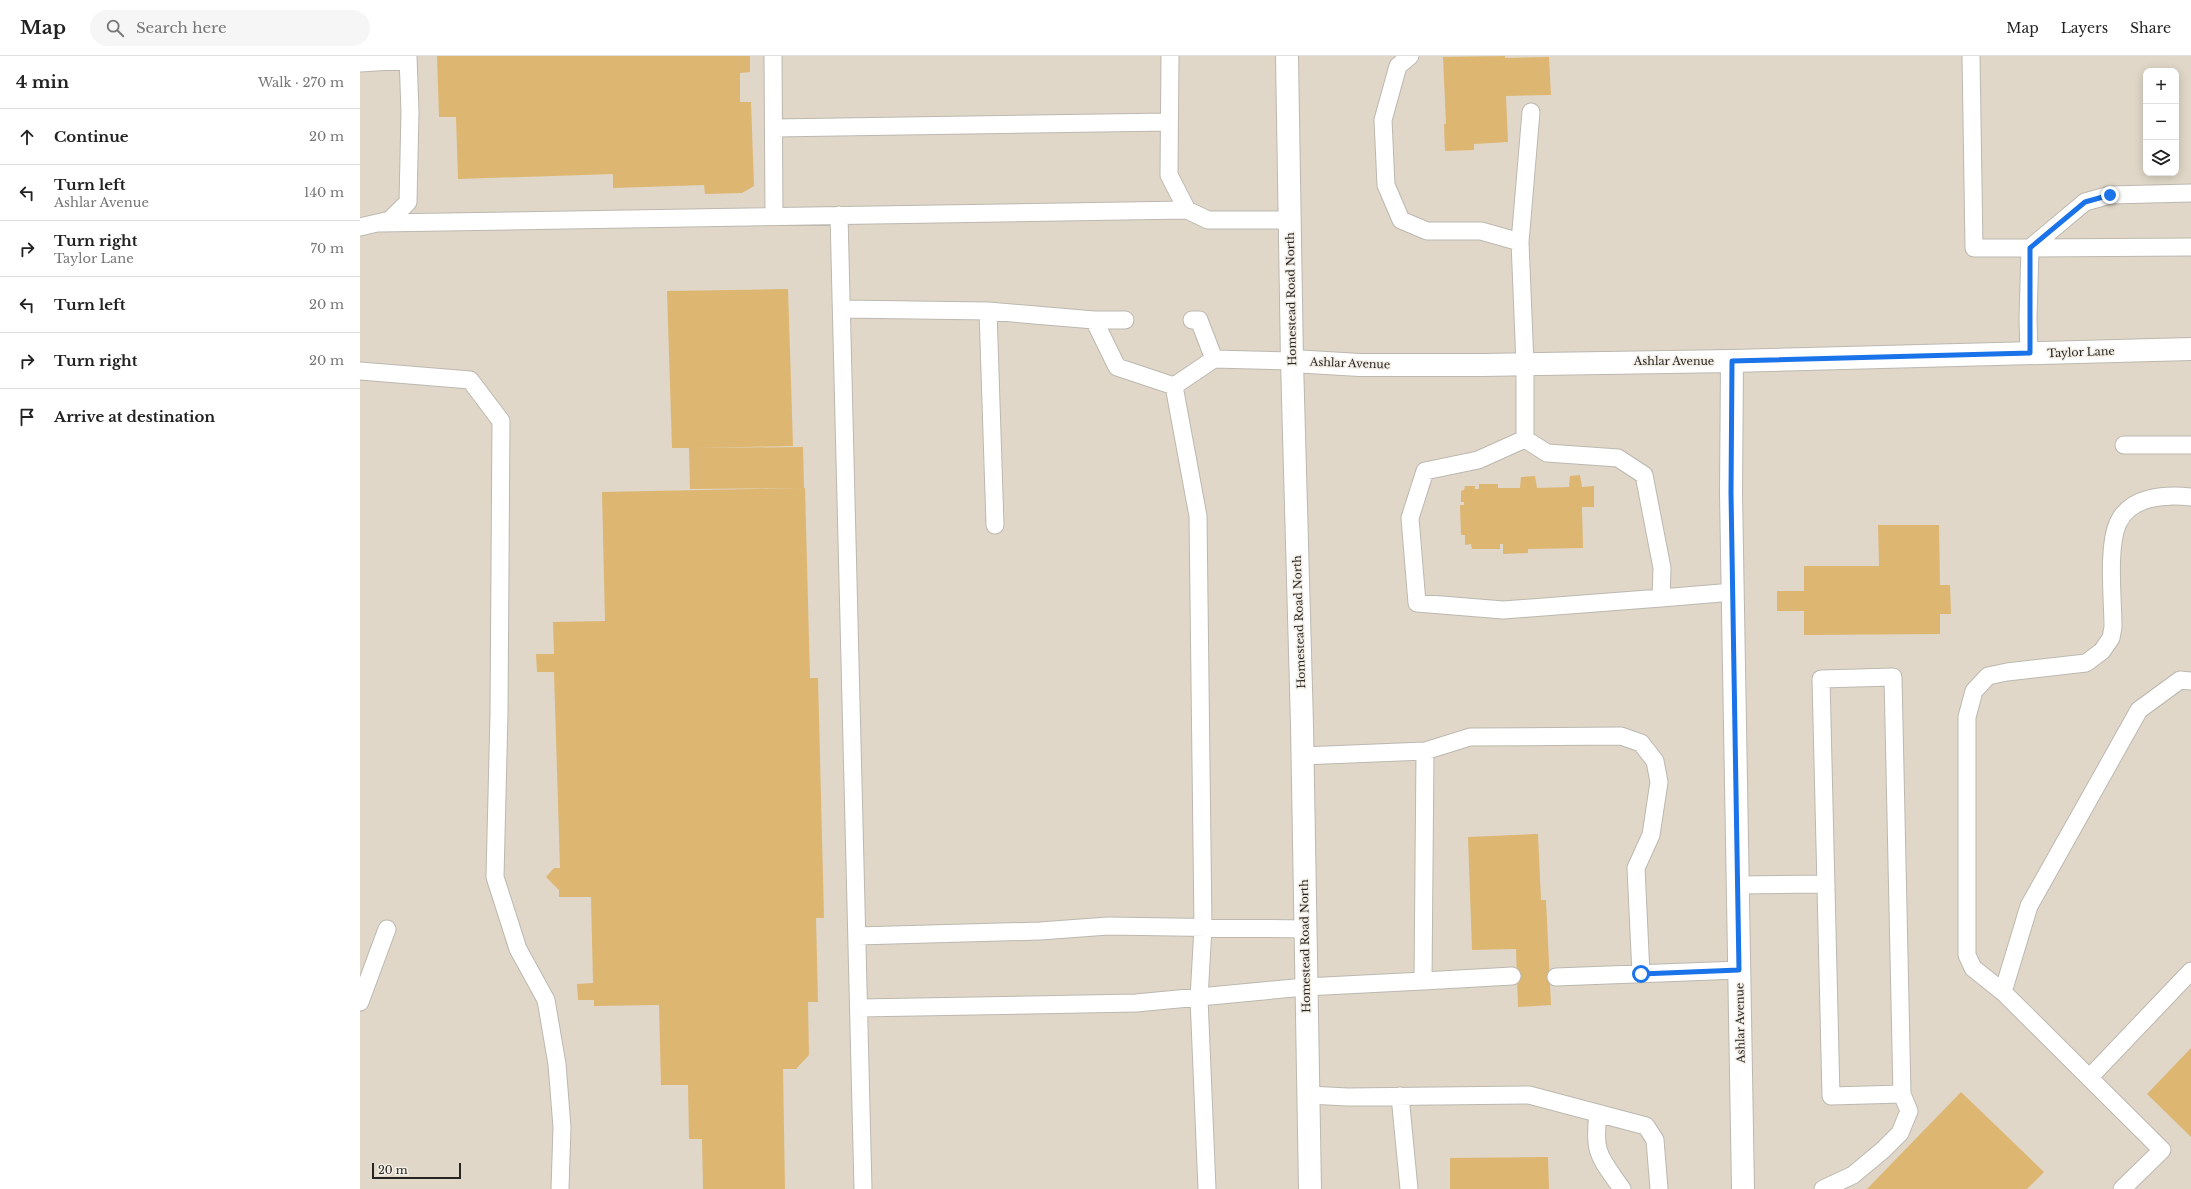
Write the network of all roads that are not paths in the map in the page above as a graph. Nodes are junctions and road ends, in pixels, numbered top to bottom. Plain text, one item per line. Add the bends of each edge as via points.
1 (773, 56) edge
2 (1170, 56) edge
3 (1288, 56) edge
4 (1410, 56) edge
5 (1971, 56) edge
6 (408, 58) edge
7 (360, 63) edge
8 (1531, 112) dead end
9 (1169, 122) junction
10 (774, 128) junction
11 (2191, 193) edge
12 (1187, 210) junction
13 (840, 215) junction
14 (774, 216) junction
15 (1290, 220) junction
16 (380, 223) junction
17 (360, 227) edge
18 (1520, 242) junction
19 (2191, 247) edge
20 (2030, 248) junction
21 (842, 309) junction
22 (988, 311) junction
23 (1094, 320) junction
24 (1125, 320) dead end
25 (1192, 320) dead end
26 (2191, 349) edge
27 (2030, 353) junction
28 (1214, 359) junction
29 (1292, 361) junction
30 (1732, 361) junction
31 (1525, 364) junction
32 (360, 371) edge
33 (1174, 386) junction
34 (1525, 440) junction
35 (2124, 445) dead end
36 (2191, 445) edge
37 (2191, 497) edge
38 (995, 525) dead end
39 (1733, 592) junction
40 (1661, 598) junction
41 (2191, 681) edge
42 (1425, 751) junction
43 (1302, 756) junction
44 (1826, 884) junction
45 (1738, 885) junction
46 (1202, 928) junction
47 (386, 930) dead end
48 (1305, 930) junction
49 (857, 936) junction
50 (1739, 970) junction
51 (2191, 971) edge
52 (1641, 974) junction
53 (1512, 976) dead end
54 (1556, 977) dead end
55 (1423, 981) junction
56 (1305, 988) junction
57 (2003, 992) junction
58 (1199, 998) junction
59 (360, 1002) edge
60 (858, 1008) junction
61 (2090, 1078) junction
62 (1308, 1094) junction
63 (1902, 1094) junction
64 (1400, 1096) junction
65 (1598, 1114) junction
66 (560, 1189) edge
67 (863, 1189) edge
68 (1207, 1189) edge
69 (1310, 1189) edge
70 (1409, 1189) edge
71 (1622, 1189) edge
72 (1659, 1189) edge
73 (1743, 1189) edge
74 (1823, 1189) edge
75 (2122, 1189) edge

1 - 10 lane
2 - 9 lane
3 - 15 street, Homestead Road North
4 - 18 lane via 1398,66 1382,120 1386,185 1401,220 1427,231 1481,231
5 - 20 lane via 1974,248
6 - 7 lane
6 - 16 lane via 408,202 390,220
8 - 18 lane
9 - 10 lane
9 - 12 lane via 1168,175
10 - 14 lane
11 - 20 lane via 2110,195 2085,202
12 - 13 lane
12 - 15 lane via 1208,220
13 - 14 lane
13 - 21 lane
14 - 16 lane
15 - 29 street, Homestead Road North
16 - 17 lane
18 - 31 lane
19 - 20 lane
20 - 27 lane
21 - 22 lane
21 - 49 lane
22 - 23 lane
22 - 38 lane
23 - 24 lane
23 - 33 lane via 1117,367
25 - 28 lane via 1199,320
26 - 27 street, Taylor Lane
27 - 30 street, Taylor Lane
28 - 29 lane
28 - 33 lane
29 - 31 street, Ashlar Avenue via 1360,365
29 - 43 street, Homestead Road North
30 - 31 street, Ashlar Avenue
30 - 39 street, Ashlar Avenue
31 - 34 lane
32 - 66 lane via 470,380 501,421 500,691 495,877 518,948 546,1000 557,1064 562,1127
33 - 46 lane via 1198,516
34 - 40 lane via 1548,453 1618,458 1644,475 1662,568
34 - 40 lane via 1478,460 1425,471 1410,518 1417,603 1503,610
35 - 36 lane
37 - 57 lane via 2174,495 2141,500 2128,510 2118,523 2112,545 2113,627 2102,651 2086,663 1988,676 1974,692 1967,717 1966,955 1973,968
39 - 40 lane
39 - 45 street, Ashlar Avenue
41 - 57 lane via 2180,680 2139,710 2029,906
42 - 43 lane
42 - 52 lane via 1470,737 1621,736 1641,743 1655,761 1658,782 1651,835 1636,868
42 - 55 lane
43 - 48 street, Homestead Road North
44 - 45 lane
44 - 63 lane via 1831,1096
44 - 63 lane via 1821,679 1893,677
45 - 50 street, Ashlar Avenue
46 - 48 lane
46 - 49 lane via 1108,926 1040,931
46 - 58 lane
47 - 59 lane
48 - 56 street, Homestead Road North
49 - 60 lane
50 - 52 lane
50 - 73 street, Ashlar Avenue
51 - 61 lane
52 - 54 lane
53 - 55 lane
55 - 56 lane
56 - 58 lane
56 - 62 street, Homestead Road North
57 - 61 lane
58 - 60 lane via 1136,1003
58 - 68 lane
60 - 67 lane
61 - 75 lane via 2162,1150
62 - 64 lane via 1348,1097
62 - 69 street, Homestead Road North
63 - 74 lane via 1909,1111 1900,1133 1853,1175
64 - 65 lane via 1529,1095
64 - 70 lane
65 - 71 lane via 1595,1138 1598,1151
65 - 72 lane via 1646,1126 1655,1140

